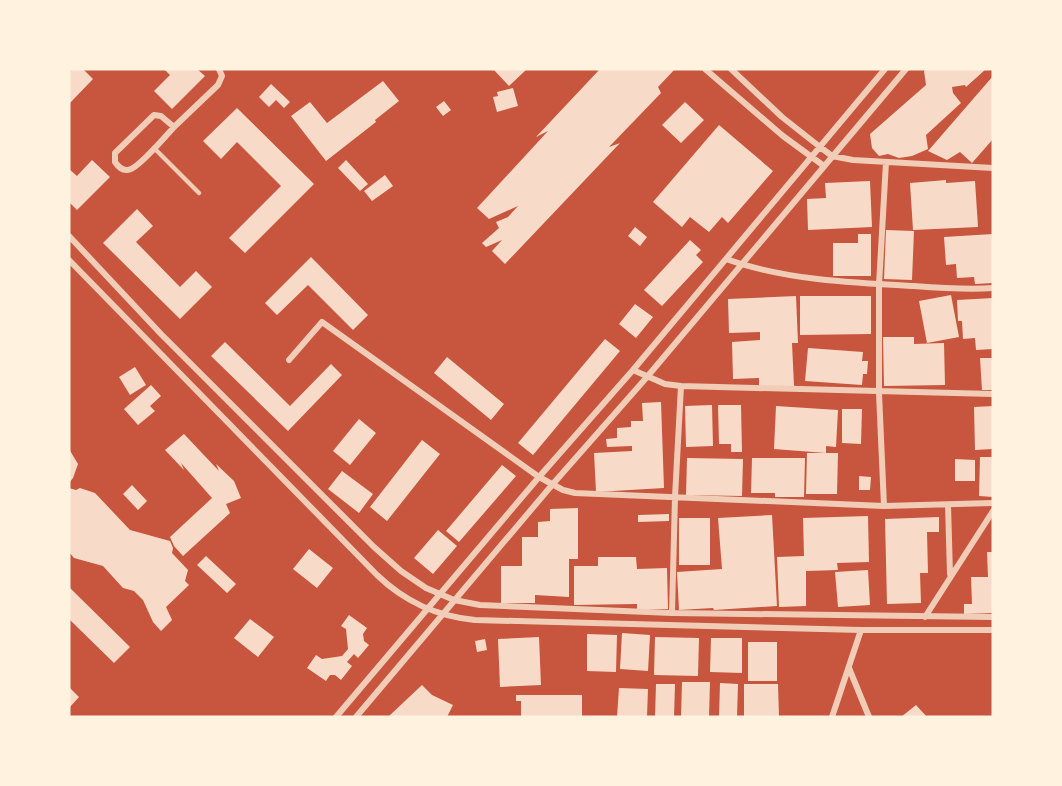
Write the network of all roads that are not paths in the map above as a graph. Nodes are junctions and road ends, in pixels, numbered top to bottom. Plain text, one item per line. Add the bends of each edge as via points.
1 (219, 69) edge
2 (705, 69) edge
3 (731, 69) edge
4 (885, 69) edge
5 (906, 69) edge
6 (174, 127) junction
7 (819, 147) junction
8 (154, 148) junction
9 (832, 156) junction
10 (811, 157) junction
11 (886, 162) junction
12 (824, 166) junction
13 (992, 166) edge
14 (200, 193) dead end
15 (69, 236) edge
16 (726, 259) junction
17 (69, 260) edge
18 (741, 264) junction
19 (879, 285) junction
20 (993, 288) edge
21 (289, 360) dead end
22 (633, 370) junction
23 (647, 377) junction
24 (681, 386) junction
25 (879, 393) junction
26 (993, 394) edge
27 (540, 477) junction
28 (552, 485) junction
29 (675, 497) junction
30 (993, 503) edge
31 (948, 505) junction
32 (884, 506) junction
33 (993, 511) edge
34 (951, 575) junction
35 (439, 594) junction
36 (454, 600) junction
37 (427, 609) junction
38 (672, 613) junction
39 (441, 614) junction
40 (925, 617) junction
41 (993, 617) edge
42 (861, 630) junction
43 (993, 630) edge
44 (849, 668) junction
45 (336, 717) edge
46 (356, 717) edge
47 (832, 717) edge
48 (869, 717) edge

1 - 6 street via 220,83
2 - 10 street
3 - 7 street
4 - 7 street
5 - 9 street
6 - 8 street
6 - 8 street via 161,116 150,117 115,153 115,162 122,169 131,169
7 - 9 street
7 - 10 street
8 - 14 lane
9 - 11 street
9 - 12 street
10 - 12 street
10 - 16 street
11 - 13 street
11 - 19 street
12 - 18 street
15 - 35 street via 374,547 401,571
16 - 18 street
16 - 22 street
17 - 37 street via 377,575
18 - 19 street via 788,275
18 - 23 street
19 - 20 street
19 - 25 street
21 - 27 street via 322,322
22 - 23 street
22 - 27 street
23 - 24 street
23 - 28 street
24 - 25 street
24 - 29 street
25 - 26 street
25 - 32 street
27 - 28 street
27 - 35 street
28 - 29 street via 588,495
28 - 36 street
29 - 32 street
29 - 38 street
30 - 31 street
31 - 32 street
31 - 34 street
33 - 34 street
34 - 40 street
35 - 36 street
35 - 37 street
36 - 38 street via 480,605
36 - 39 street
37 - 39 street
37 - 45 street
38 - 40 street
39 - 42 street via 475,620
39 - 46 street
40 - 41 street
42 - 43 street
42 - 44 street
44 - 47 street
44 - 48 street

